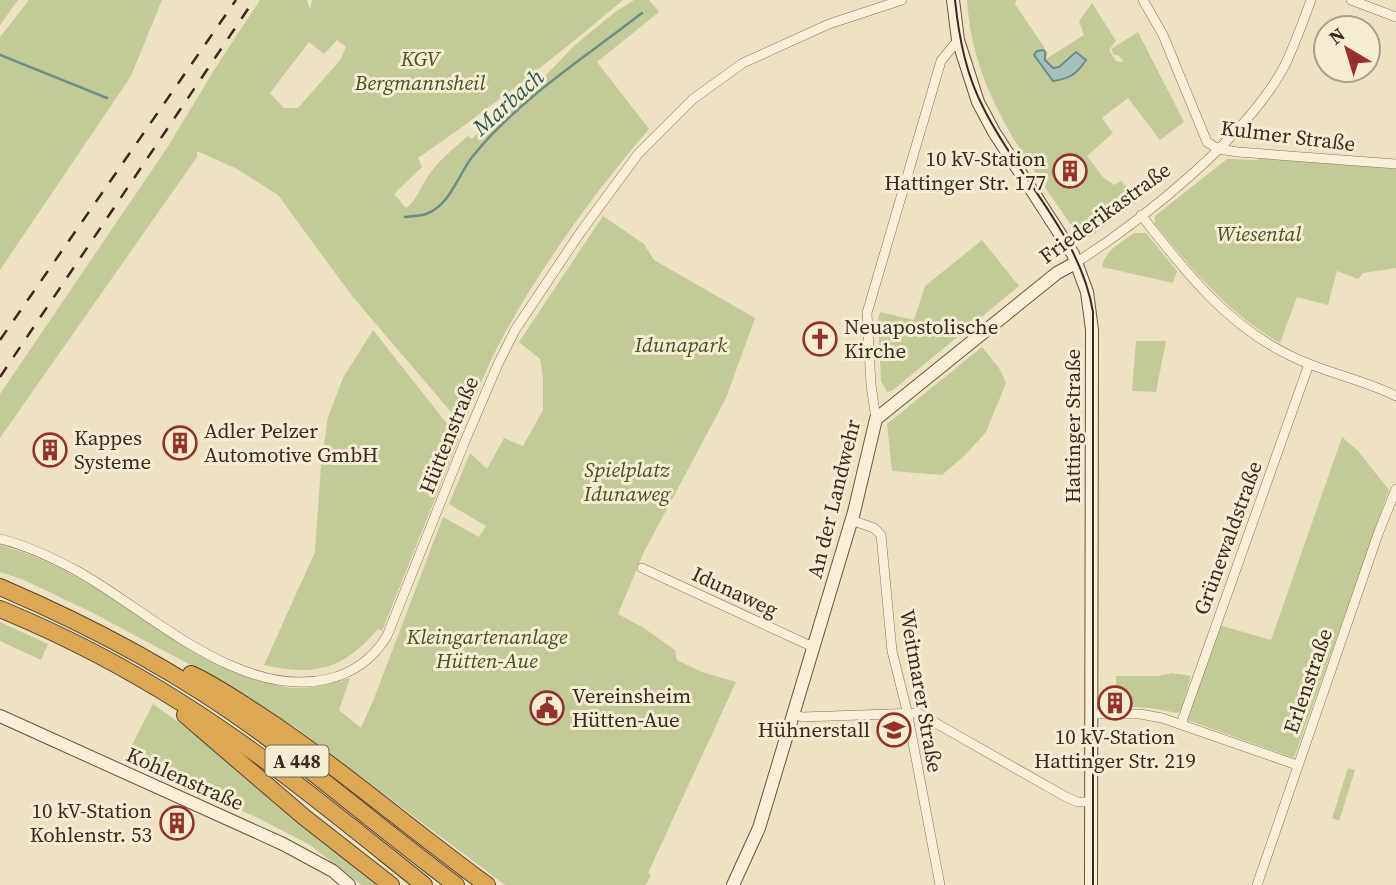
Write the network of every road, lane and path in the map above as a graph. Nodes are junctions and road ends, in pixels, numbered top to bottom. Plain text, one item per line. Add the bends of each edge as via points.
1 (902, 0) edge
2 (953, 0) edge
3 (1143, 0) edge
4 (1311, 0) edge
5 (1350, 0) edge
6 (1396, 17) edge
7 (958, 40) junction
8 (1218, 149) junction
9 (1396, 164) edge
10 (1141, 215) junction
11 (1077, 262) junction
12 (1309, 364) junction
13 (1396, 396) edge
14 (876, 419) junction
15 (1396, 489) edge
16 (851, 520) junction
17 (0, 539) edge
18 (642, 568) dead end
19 (0, 587) edge
20 (0, 609) edge
21 (813, 647) junction
22 (131, 649) junction
23 (149, 683) junction
24 (907, 711) junction
25 (793, 714) junction
26 (1091, 714) junction
27 (0, 716) edge
28 (1181, 724) junction
29 (1297, 765) junction
30 (1092, 802) junction
31 (349, 885) edge
32 (391, 885) edge
33 (424, 885) edge
34 (456, 885) edge
35 (487, 885) edge
36 (733, 885) edge
37 (940, 885) edge
38 (1091, 885) edge
39 (1257, 885) edge

1 - 17 street, Hüttenstraße via 819,27 743,63 694,99 638,154 515,330 387,636 351,671 297,682 236,667 182,639 77,571
2 - 7 street, Hattinger Straße
3 - 8 street, Kulmer Straße via 1163,35 1207,142
4 - 8 street, Friederikastraße via 1276,79
5 - 6 street
7 - 11 street, Hattinger Straße via 978,102
7 - 14 street, An der Landwehr via 941,61 867,313
8 - 9 street, Kulmer Straße
8 - 10 street, Friederikastraße
10 - 11 street, Friederikastraße
10 - 12 street via 1233,320
11 - 14 street, Friederikastraße via 1057,272
11 - 26 street, Hattinger Straße via 1092,330
12 - 13 street
12 - 28 street, Grünewaldstraße
14 - 16 street, An der Landwehr
15 - 29 street, Erlenstraße
16 - 21 street, An der Landwehr
16 - 24 street, Weitmarer Straße via 881,536 892,651
18 - 21 street, Idunaweg
19 - 22 highway, A 448
20 - 23 highway, A 448
21 - 25 street, An der Landwehr
22 - 34 highway, A 448 via 271,740
22 - 35 highway via 194,675 296,739
23 - 32 highway via 304,817
23 - 33 highway, A 448 via 269,763
24 - 25 street
24 - 30 street via 1066,797
24 - 37 street, Weitmarer Straße
25 - 36 street, An der Landwehr via 759,828
26 - 28 street via 1140,714
26 - 30 street, Hattinger Straße
27 - 31 street, Kohlenstraße via 284,844
28 - 29 street
29 - 39 street, Erlenstraße
30 - 38 street, Hattinger Straße

